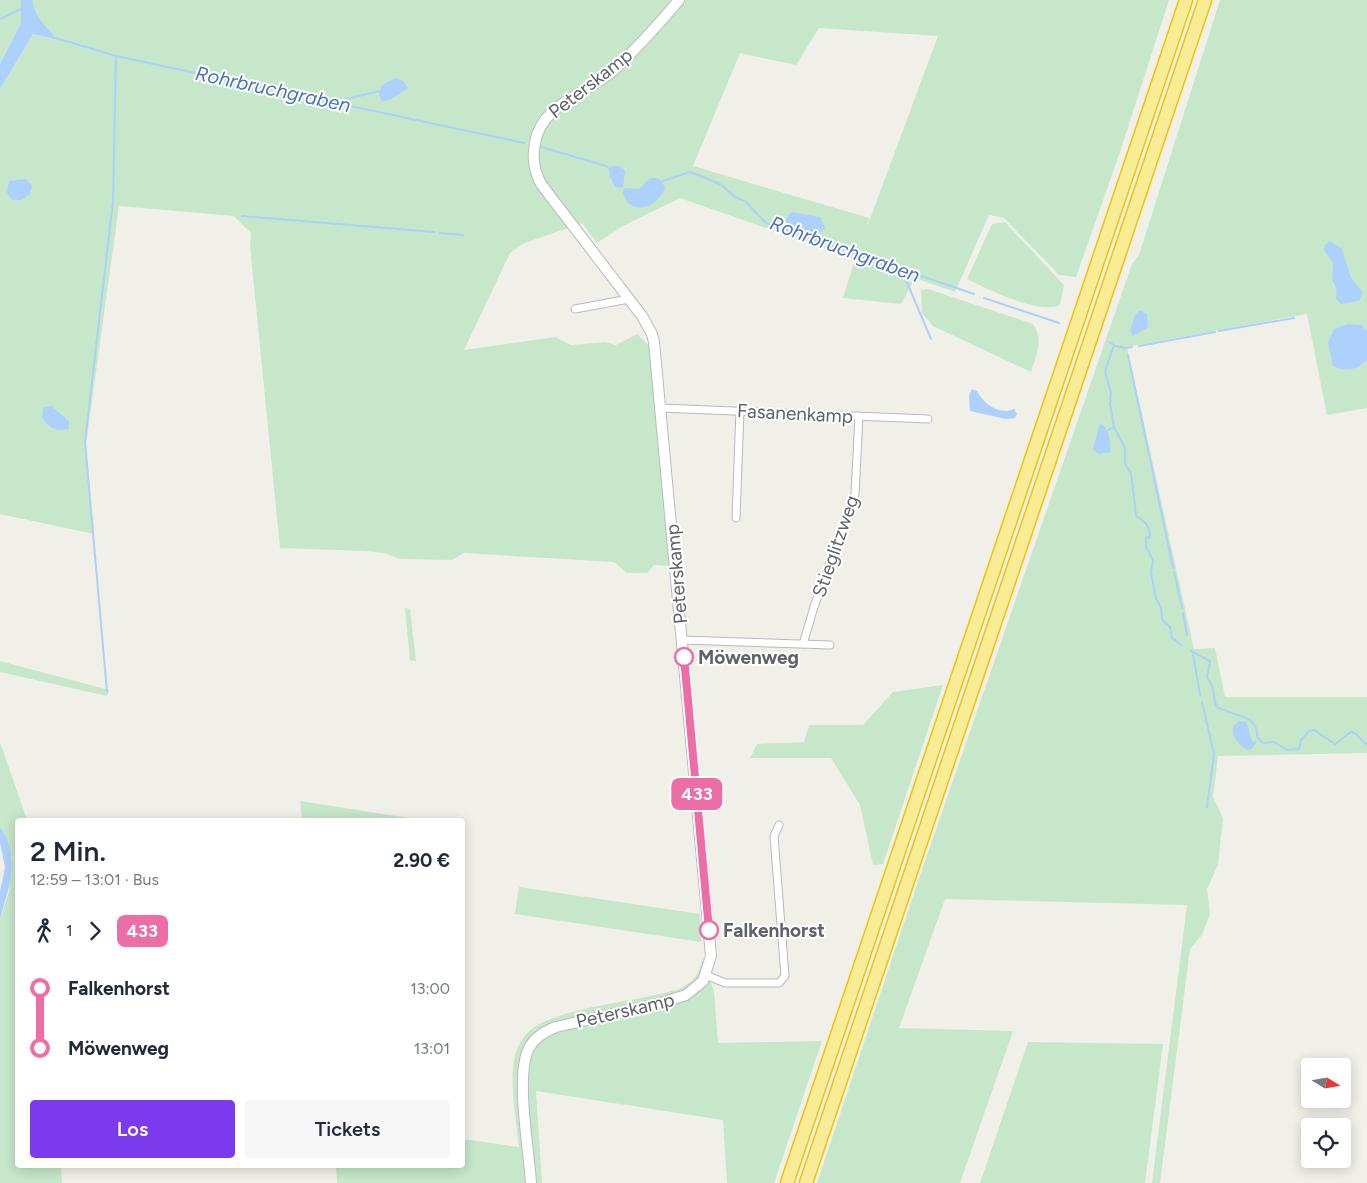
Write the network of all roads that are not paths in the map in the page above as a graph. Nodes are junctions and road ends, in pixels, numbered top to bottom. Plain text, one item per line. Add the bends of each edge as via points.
1 (680, 0) edge
2 (1186, 0) edge
3 (1205, 0) edge
4 (629, 298) junction
5 (575, 309) dead end
6 (661, 408) junction
7 (740, 410) junction
8 (859, 416) junction
9 (928, 419) dead end
10 (736, 518) dead end
11 (682, 640) junction
12 (803, 644) junction
13 (830, 645) dead end
14 (779, 825) dead end
15 (706, 975) junction
16 (531, 1183) edge
17 (788, 1183) edge
18 (806, 1183) edge

1 - 4 street, Peterskamp via 613,71 551,112 541,123 534,150 534,164 541,184
2 - 17 highway
3 - 18 highway
4 - 5 street
4 - 6 street, Peterskamp via 652,334
6 - 7 street, Fasanenkamp
6 - 11 street, Peterskamp
7 - 8 street, Fasanenkamp
7 - 10 street
8 - 9 street, Fasanenkamp
8 - 12 street, Stieglitzweg via 855,494
11 - 12 street
11 - 15 street, Peterskamp via 711,941
12 - 13 street
14 - 15 street via 774,836 785,976 779,983 730,984
15 - 16 street, Peterskamp via 696,988 680,998 575,1022 550,1030 535,1040 524,1060 523,1079

